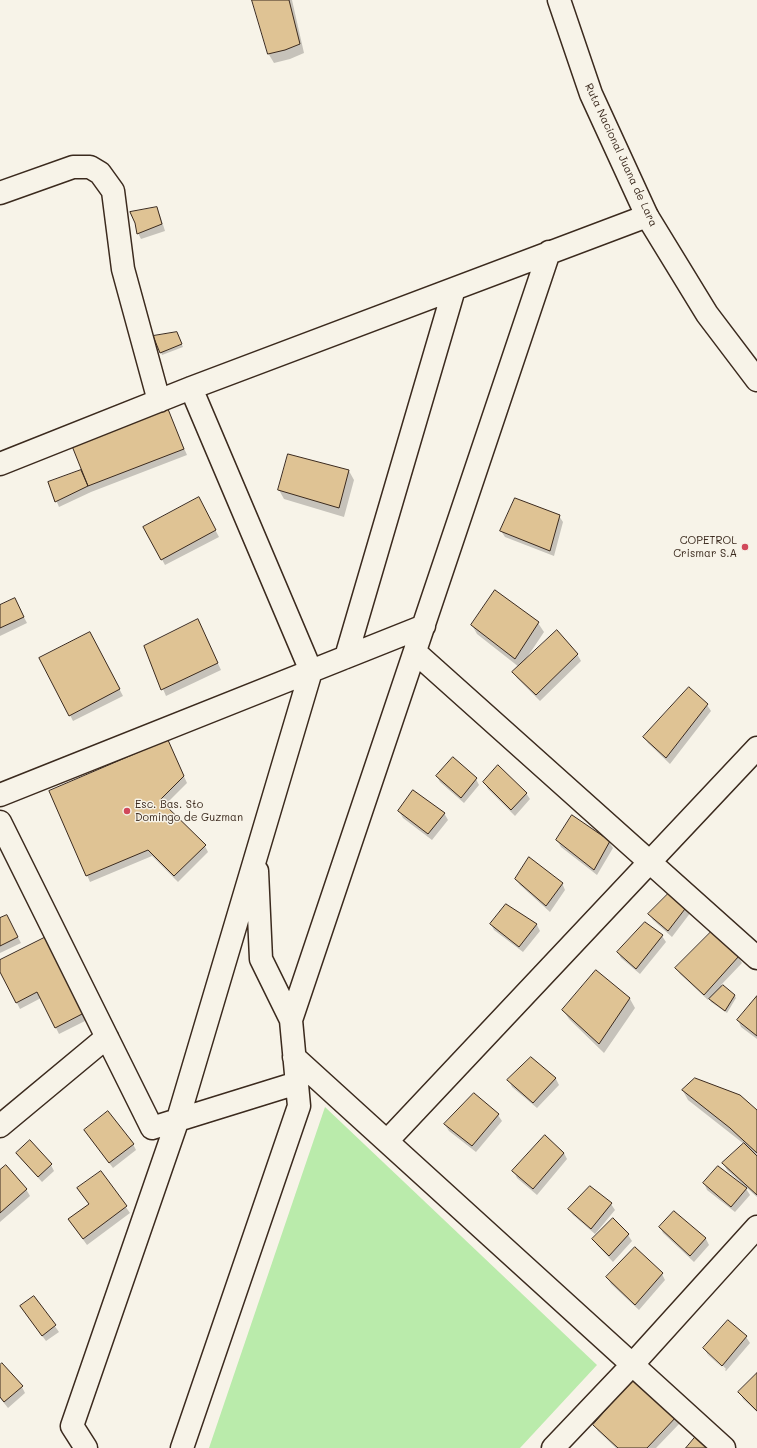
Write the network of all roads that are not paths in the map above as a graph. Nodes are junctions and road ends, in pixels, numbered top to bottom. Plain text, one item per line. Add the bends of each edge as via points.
1 (559, 0) edge
2 (0, 193) edge
3 (647, 216) junction
4 (549, 252) junction
5 (454, 289) junction
6 (757, 380) edge
7 (191, 388) junction
8 (159, 401) junction
9 (0, 464) edge
10 (424, 626) junction
11 (415, 652) junction
12 (346, 657) junction
13 (311, 671) junction
14 (757, 748) edge
15 (0, 795) edge
16 (0, 822) edge
17 (257, 854) junction
18 (650, 862) junction
19 (757, 958) edge
20 (291, 1020) junction
21 (107, 1038) junction
22 (294, 1057) junction
23 (297, 1083) junction
24 (178, 1119) junction
25 (0, 1126) edge
26 (387, 1141) junction
27 (757, 1227) edge
28 (632, 1365) junction
29 (86, 1448) edge
30 (182, 1448) edge
31 (553, 1448) edge
32 (724, 1448) edge

1 - 3 main road, Ruta Nacional Juana de Lara via 590,94
2 - 8 main road via 73,166 90,167 100,173 113,191 123,269
3 - 4 main road
3 - 6 main road, Ruta Nacional Juana de Lara via 707,314
4 - 5 main road
4 - 10 main road
5 - 7 main road
5 - 12 main road
7 - 8 main road
7 - 13 main road
8 - 9 main road
10 - 11 main road
10 - 12 main road
11 - 18 main road
11 - 20 main road
12 - 13 main road
13 - 15 main road
13 - 17 main road
14 - 18 main road
16 - 21 main road
17 - 20 main road via 261,959
17 - 24 main road
18 - 19 main road
18 - 26 main road
20 - 22 main road
21 - 24 main road via 152,1128
21 - 25 main road
22 - 23 main road
22 - 26 main road
23 - 24 main road
23 - 30 main road via 299,1106
24 - 29 main road via 72,1426
26 - 28 main road
27 - 28 main road
28 - 31 main road
28 - 32 main road

